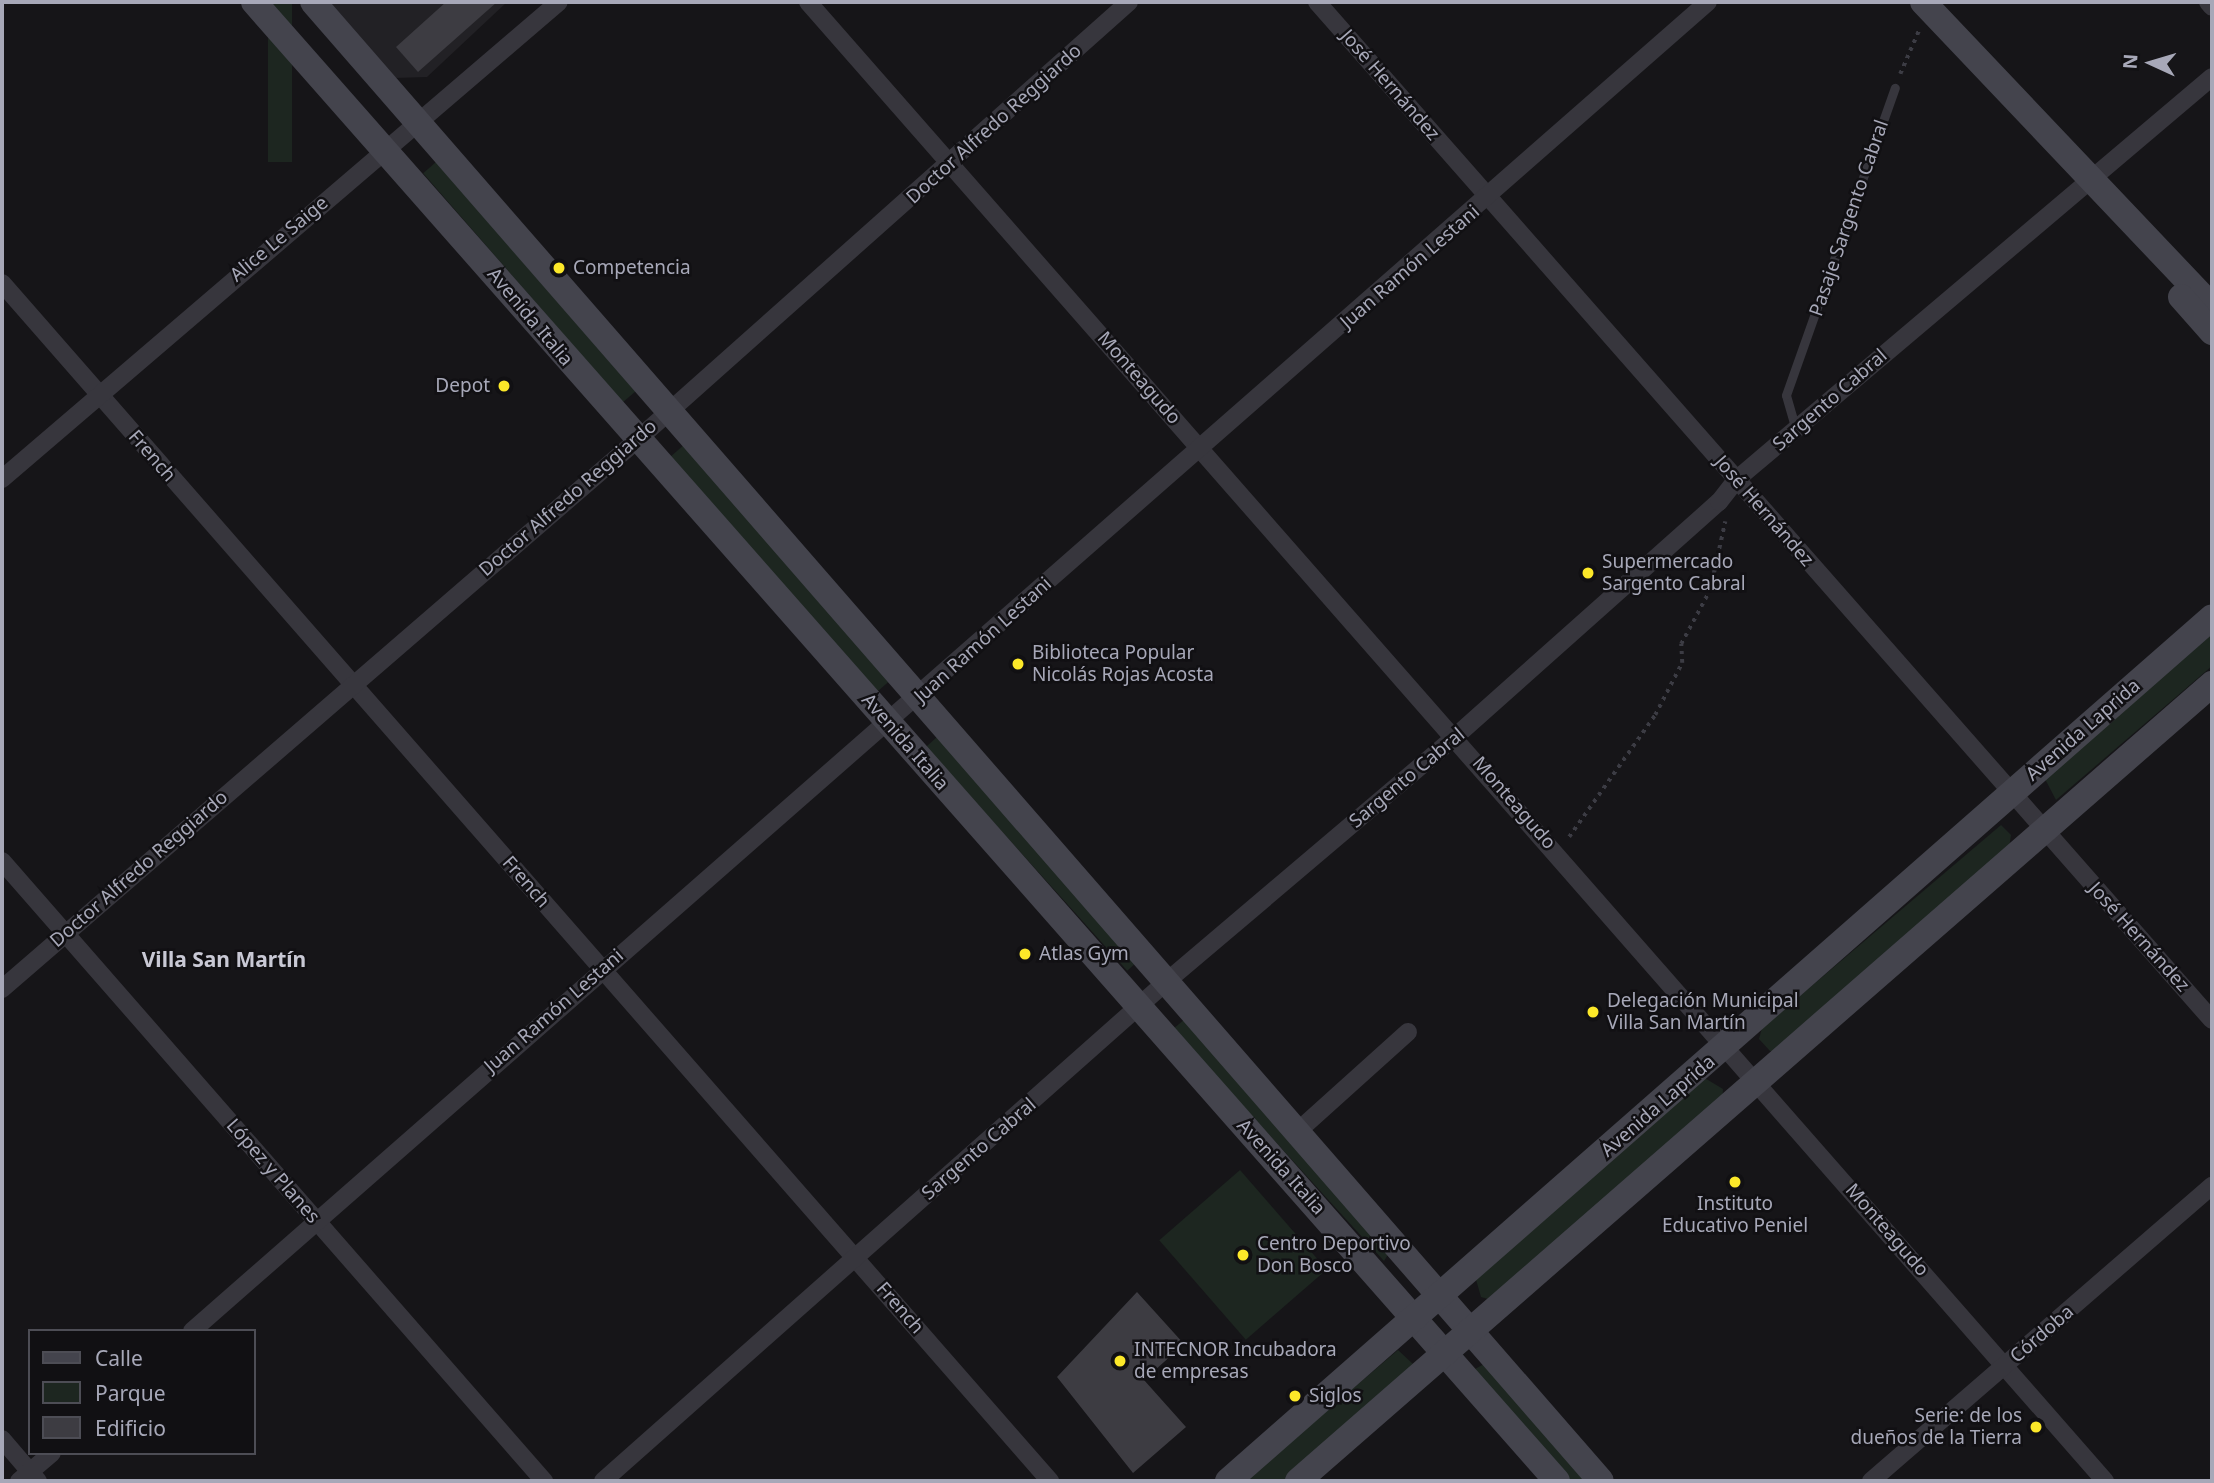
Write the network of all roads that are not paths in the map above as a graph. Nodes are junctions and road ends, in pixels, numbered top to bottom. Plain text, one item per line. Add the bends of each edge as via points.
1 (254, 2) edge
2 (313, 2) edge
3 (559, 2) edge
4 (808, 2) edge
5 (1129, 2) edge
6 (1317, 2) edge
7 (1708, 2) edge
8 (2208, 2) edge
9 (1927, 4) edge
10 (2212, 7) edge
11 (2212, 77) edge
12 (1895, 88) road end
13 (419, 120) junction
14 (386, 148) junction
15 (951, 164) junction
16 (2086, 180) junction
17 (1489, 200) junction
18 (2, 283) edge
19 (2212, 307) edge
20 (2212, 332) edge
21 (98, 393) junction
22 (669, 410) junction
23 (1796, 430) junction
24 (636, 441) junction
25 (1200, 447) junction
26 (2, 480) edge
27 (1737, 480) junction
28 (2212, 617) edge
29 (354, 684) junction
30 (2212, 684) edge
31 (919, 698) junction
32 (888, 724) junction
33 (1456, 736) junction
34 (2010, 794) junction
35 (2041, 827) junction
36 (2, 861) edge
37 (64, 934) junction
38 (602, 968) junction
39 (1166, 982) junction
40 (2, 989) edge
41 (1139, 1009) junction
42 (2212, 1020) edge
43 (1408, 1032) dead end
44 (1726, 1047) junction
45 (1757, 1084) junction
46 (1297, 1131) junction
47 (2212, 1186) edge
48 (317, 1222) junction
49 (856, 1258) junction
50 (1439, 1295) junction
51 (1415, 1318) junction
52 (194, 1329) edge
53 (1470, 1332) junction
54 (1445, 1353) junction
55 (2006, 1366) junction
56 (2, 1439) edge
57 (50, 1455) edge
58 (29, 1478) edge
59 (544, 1481) edge
60 (603, 1481) edge
61 (1050, 1481) edge
62 (1228, 1481) edge
63 (1298, 1481) edge
64 (1557, 1481) edge
65 (1601, 1481) edge
66 (1871, 1481) edge
67 (2105, 1481) edge

1 - 14 main road, Avenida Italia
2 - 13 main road, Avenida Italia
3 - 13 street, Alice Le Saige
4 - 15 street, Monteagudo
5 - 15 street, Doctor Alfredo Reggiardo
6 - 17 street, José Hernández
7 - 17 street, Juan Ramón Lestani
8 - 10 street
9 - 16 main road
11 - 16 street, Sargento Cabral
12 - 23 lane, Pasaje Sargento Cabral via 1786,395
13 - 14 street, Alice Le Saige
13 - 22 main road, Avenida Italia
14 - 21 street, Alice Le Saige
14 - 24 main road, Avenida Italia
15 - 22 street, Doctor Alfredo Reggiardo
15 - 25 street, Monteagudo
16 - 19 main road via 2103,188
16 - 20 main road via 2092,197
16 - 23 street, Sargento Cabral
17 - 25 street, Juan Ramón Lestani
17 - 27 street, José Hernández
18 - 21 street, French
21 - 26 street, Alice Le Saige
21 - 29 street, French
22 - 24 street, Doctor Alfredo Reggiardo
22 - 31 main road, Avenida Italia
23 - 27 street, Sargento Cabral
24 - 29 street, Doctor Alfredo Reggiardo
24 - 32 main road, Avenida Italia
25 - 31 street, Juan Ramón Lestani
25 - 33 street, Monteagudo
27 - 33 street, Sargento Cabral via 1719,502
27 - 34 street, José Hernández
28 - 34 main road, Avenida Laprida
29 - 37 street, Doctor Alfredo Reggiardo
29 - 38 street, French
30 - 35 main road
31 - 32 street, Juan Ramón Lestani
31 - 39 main road, Avenida Italia
32 - 38 street, Juan Ramón Lestani
32 - 41 main road, Avenida Italia
33 - 39 street, Sargento Cabral
33 - 44 street, Monteagudo
34 - 35 street, José Hernández
34 - 44 main road, Avenida Laprida
35 - 42 street, José Hernández
35 - 45 main road
36 - 37 street, López y Planes
37 - 40 street, Doctor Alfredo Reggiardo
37 - 48 street, López y Planes
38 - 48 street, Juan Ramón Lestani
38 - 49 street, French
39 - 41 street, Sargento Cabral
39 - 46 main road, Avenida Italia
41 - 49 street, Sargento Cabral
41 - 51 main road, Avenida Italia
43 - 46 street
44 - 45 street, Monteagudo
44 - 50 main road, Avenida Laprida
45 - 53 main road
45 - 55 street, Monteagudo
46 - 50 main road, Avenida Italia
47 - 55 street, Córdoba
48 - 52 street, Juan Ramón Lestani
48 - 59 street, López y Planes
49 - 60 street, Sargento Cabral
49 - 61 street, French
50 - 51 main road, Avenida Laprida
50 - 53 main road, Avenida Italia
51 - 54 main road, Avenida Italia
51 - 62 main road, Avenida Laprida
53 - 54 main road
53 - 65 main road, Avenida Italia
54 - 63 main road
54 - 64 main road, Avenida Italia
55 - 66 street, Córdoba
55 - 67 street, Monteagudo
56 - 58 street
57 - 58 street

